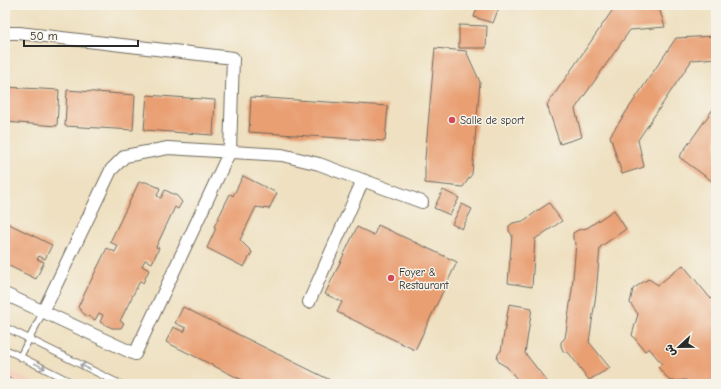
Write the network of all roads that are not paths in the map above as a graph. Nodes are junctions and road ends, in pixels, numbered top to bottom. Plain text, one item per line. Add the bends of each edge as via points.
1 (5, 33) edge
2 (230, 151) junction
3 (363, 180) junction
4 (422, 202) dead end
5 (5, 294) edge
6 (309, 302) dead end
7 (43, 312) junction
8 (5, 328) edge
9 (28, 339) junction
10 (5, 349) edge
11 (20, 356) junction
12 (5, 380) edge
13 (12, 384) edge
14 (75, 384) edge
15 (120, 384) edge

1 - 2 street via 233,58
2 - 3 street via 282,155 318,164
2 - 7 street via 168,148 125,156 111,170
2 - 7 street via 135,354
3 - 4 street
3 - 6 street
5 - 7 street
7 - 9 lane
8 - 9 lane
9 - 11 lane
15 -> 9 lane
10 - 11 lane
11 -> 14 lane
12 - 13 lane

